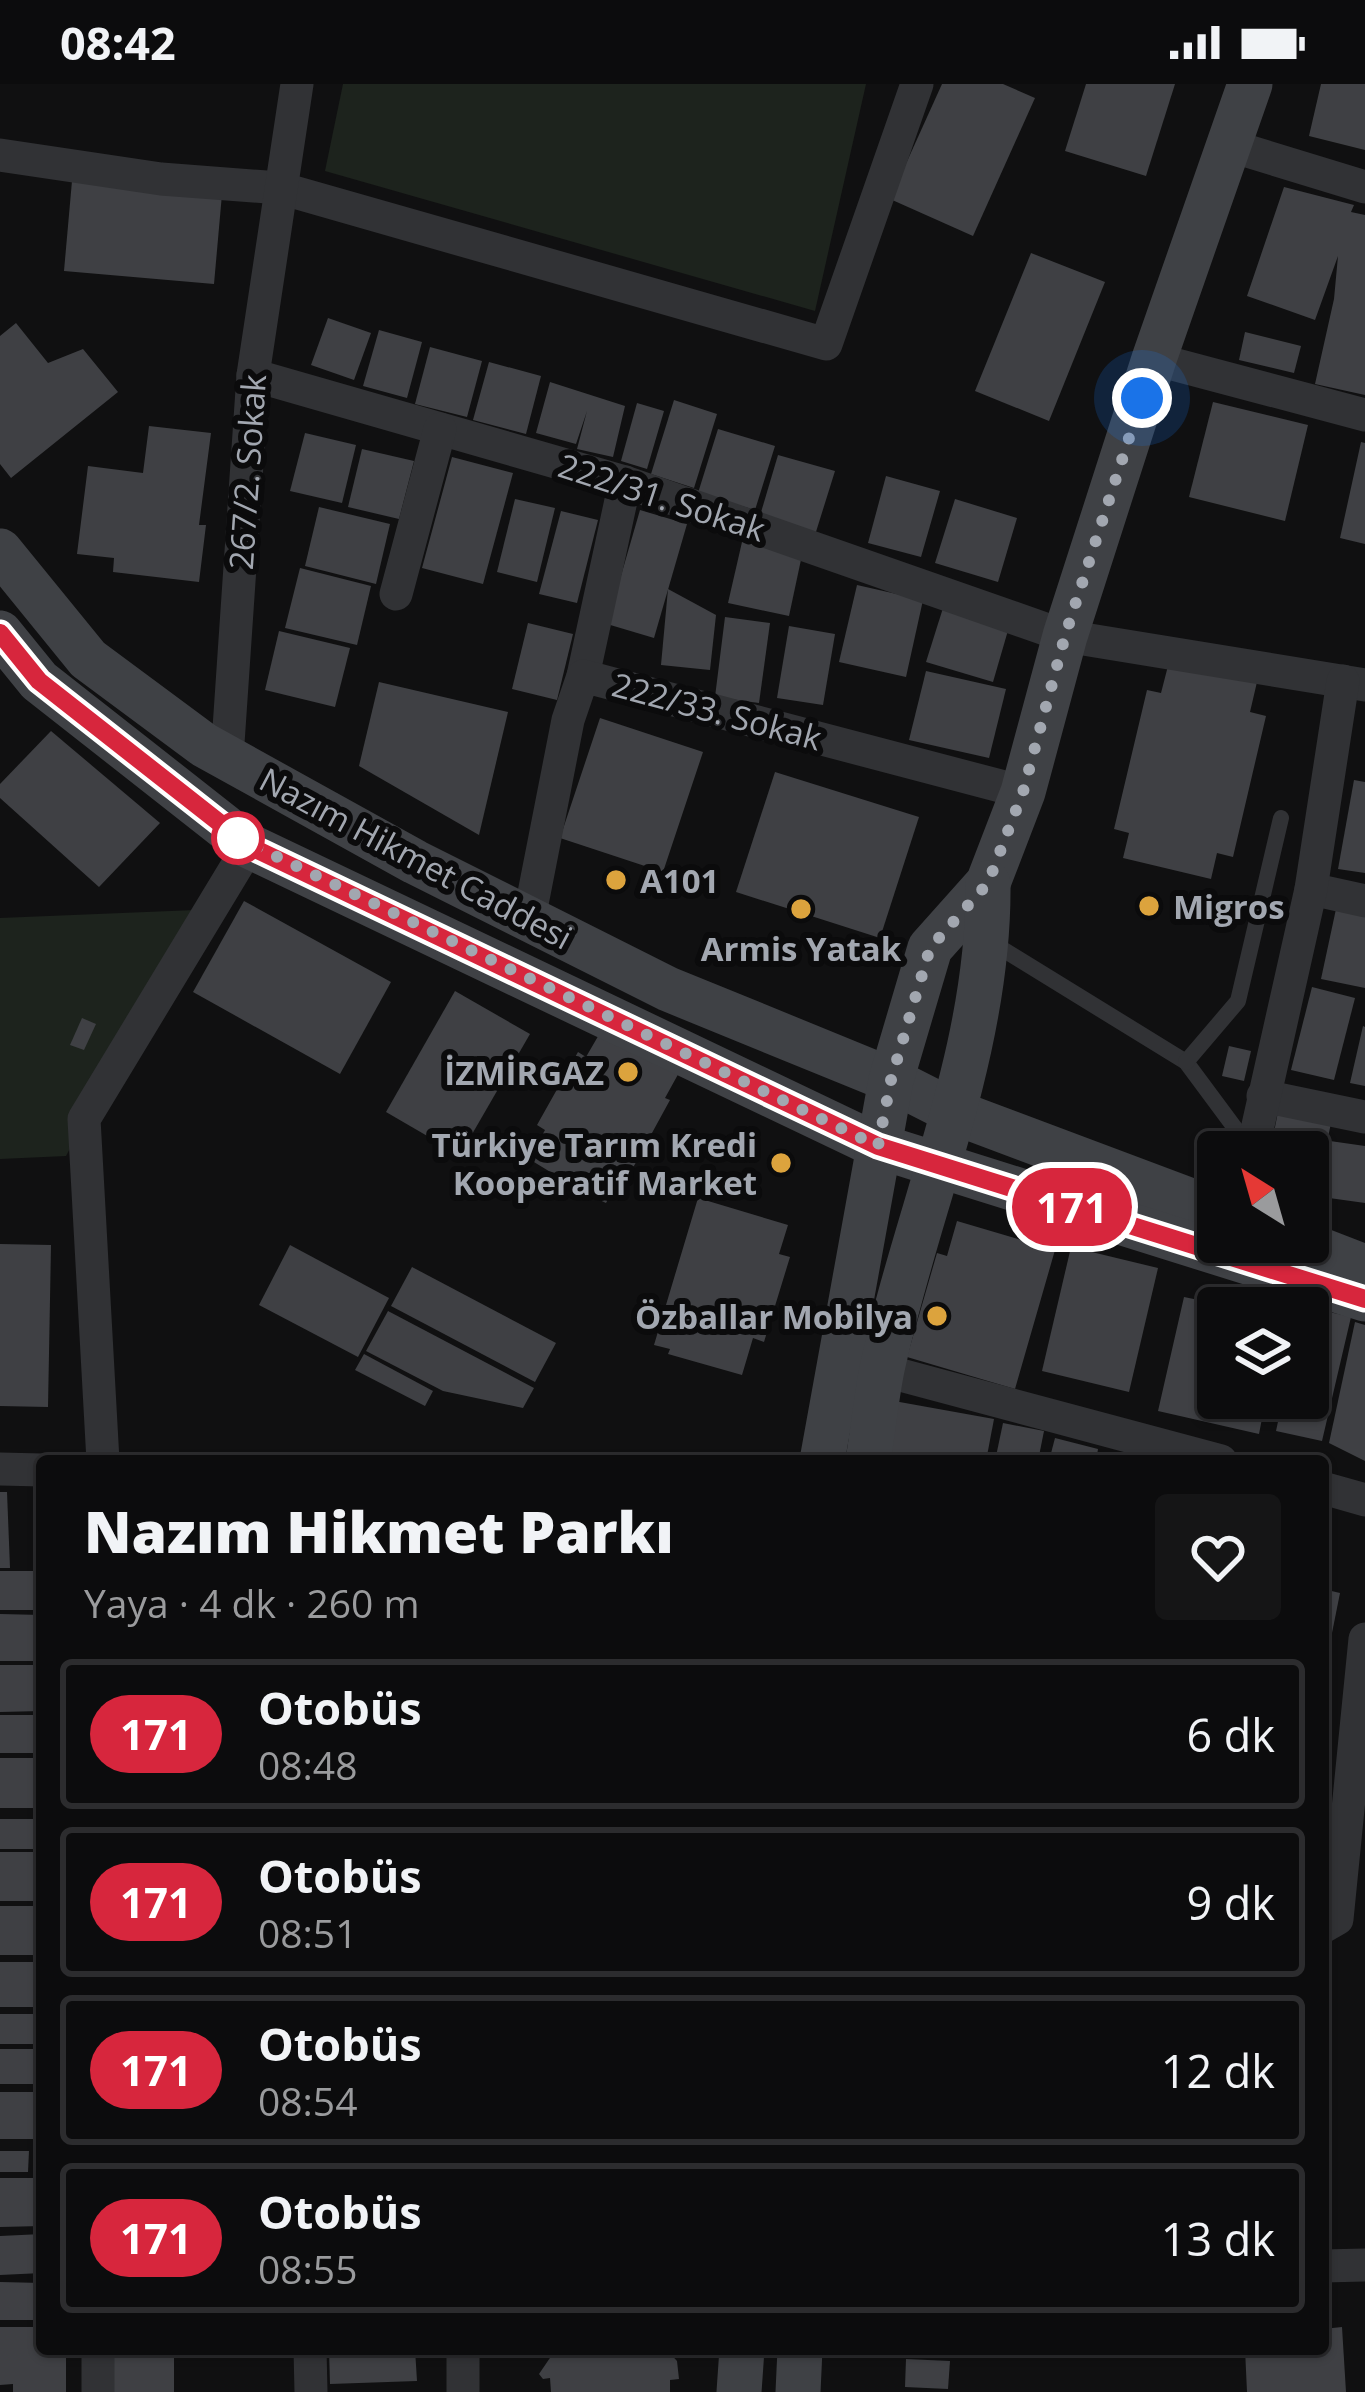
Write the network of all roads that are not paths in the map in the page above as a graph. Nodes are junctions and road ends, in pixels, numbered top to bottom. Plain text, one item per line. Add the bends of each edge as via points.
1 (297, 84) edge
2 (917, 84) edge
3 (1250, 84) edge
4 (1231, 146) junction
5 (0, 155) edge
6 (1365, 187) edge
7 (280, 188) junction
8 (1154, 359) junction
9 (253, 375) junction
10 (1365, 415) edge
11 (440, 429) junction
12 (625, 482) junction
13 (0, 550) edge
14 (396, 595) dead end
15 (0, 633) edge
16 (1065, 636) junction
17 (583, 676) junction
18 (20, 681) edge
19 (1354, 683) edge
20 (227, 758) junction
21 (1023, 792) junction
22 (1281, 818) dead end
23 (249, 846) junction
24 (988, 883) junction
25 (1311, 889) junction
26 (1365, 901) edge
27 (529, 919) junction
28 (989, 941) junction
29 (1186, 1062) junction
30 (891, 1080) junction
31 (1263, 1096) junction
32 (954, 1112) junction
33 (1365, 1117) edge
34 (1237, 1131) edge
35 (1256, 1131) edge
36 (878, 1146) junction
37 (938, 1165) junction
38 (1197, 1202) edge
39 (1329, 1253) edge
40 (1365, 1267) edge
41 (1365, 1299) edge
42 (882, 1370) junction
43 (104, 1455) edge
44 (823, 1455) edge
45 (869, 1455) edge
46 (1199, 1455) edge
47 (0, 1469) edge
48 (36, 1470) edge
49 (1329, 1490) edge
50 (1365, 1500) edge
51 (1365, 1639) edge
52 (1329, 1715) edge
53 (1357, 1722) junction
54 (1329, 1924) edge
55 (1365, 2265) edge
56 (1329, 2266) edge
57 (98, 2355) edge
58 (310, 2355) edge
59 (463, 2355) edge
60 (742, 2355) edge
61 (800, 2355) edge
62 (98, 2392) edge
63 (310, 2392) edge
64 (463, 2392) edge
65 (739, 2392) edge
66 (798, 2392) edge

1 - 7 street, 267/2. Sokak
2 - 7 street via 826,344
3 - 4 main road
4 - 6 street
4 - 8 main road
5 - 7 street
7 - 9 street, 267/2. Sokak
8 - 10 street
8 - 16 main road
9 - 11 street, 222/31. Sokak
9 - 20 street, 267/2. Sokak
11 - 12 street, 222/31. Sokak
11 - 14 street
12 - 16 street, 222/31. Sokak
12 - 17 street
13 - 20 main road, Nazım Hikmet Caddesi via 88,659
15 - 18 main road, Nazım Hikmet Caddesi
16 - 19 street, 222/31. Sokak
16 - 21 main road
17 - 21 street, 222/33. Sokak
17 - 27 street, 222/33. Sokak
18 - 23 main road, Nazım Hikmet Caddesi
19 - 25 street
20 - 27 main road, Nazım Hikmet Caddesi
21 - 24 main road
22 - 29 lane via 1238,1001
23 - 36 main road, Nazım Hikmet Caddesi
23 - 43 street via 83,1119
24 - 28 main road
24 - 30 main road via 930,948
25 - 26 street
25 - 31 street
27 - 30 main road, Nazım Hikmet Caddesi via 668,989
28 - 29 lane
28 - 32 main road
29 - 34 lane
30 - 32 main road, Nazım Hikmet Caddesi
30 - 36 main road
31 - 33 street
31 - 35 street
32 - 37 main road
32 - 38 main road, Nazım Hikmet Caddesi
36 - 37 main road, Nazım Hikmet Caddesi
36 - 44 main road
37 - 41 main road, Nazım Hikmet Caddesi
37 - 42 main road
39 - 40 main road
42 - 45 main road
42 - 46 street
47 - 48 street
49 - 50 street
51 - 53 street
52 - 53 street
53 - 54 street via 1337,1919
55 - 56 street
57 - 62 street
58 - 63 street
59 - 64 street
60 - 65 main road
61 - 66 main road

